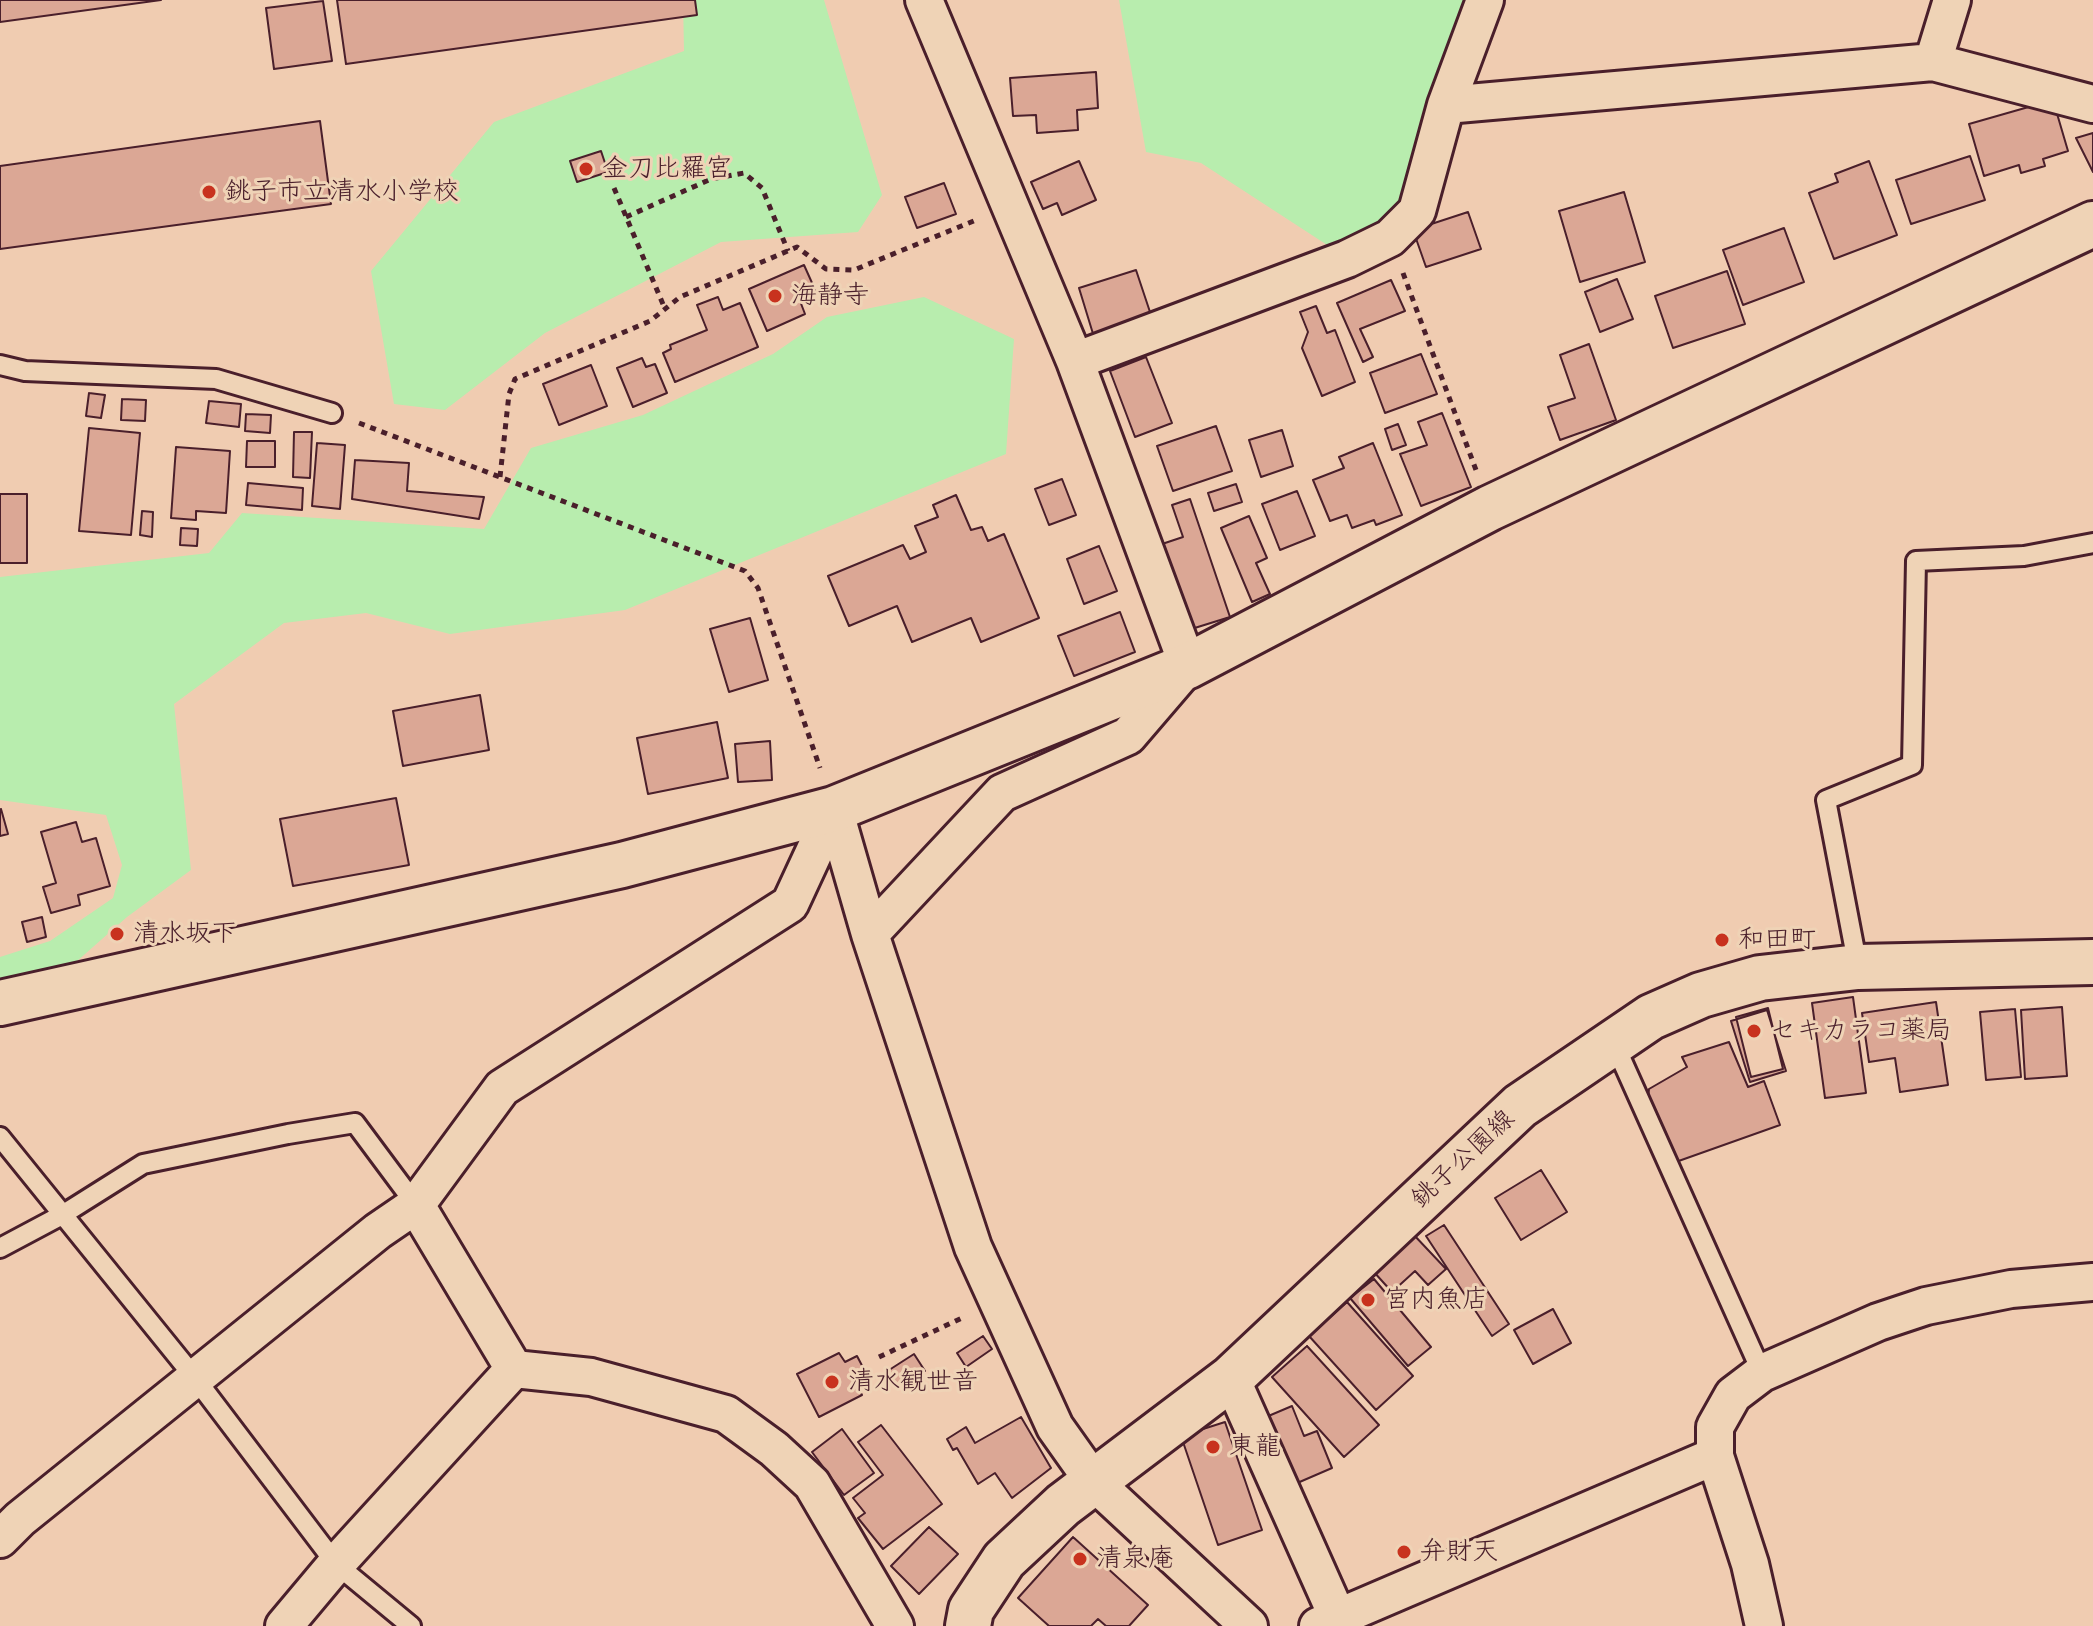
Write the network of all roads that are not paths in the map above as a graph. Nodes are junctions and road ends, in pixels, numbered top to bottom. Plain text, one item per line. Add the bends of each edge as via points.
1 (924, 0) edge
2 (1485, 0) edge
3 (1952, 0) edge
4 (1933, 62) junction
5 (2093, 104) edge
6 (1446, 105) junction
7 (2093, 224) edge
8 (1075, 361) junction
9 (0, 365) edge
10 (332, 413) road end
11 (2093, 543) edge
12 (1188, 666) junction
13 (834, 809) junction
14 (870, 934) junction
15 (2092, 962) edge
16 (1858, 967) junction
17 (2093, 970) edge
18 (0, 1003) edge
19 (1614, 1043) junction
20 (0, 1137) edge
21 (416, 1205) junction
22 (62, 1215) junction
23 (0, 1248) edge
24 (2093, 1282) edge
25 (514, 1369) junction
26 (1762, 1373) junction
27 (195, 1378) junction
28 (1231, 1378) junction
29 (1715, 1456) junction
30 (1094, 1482) junction
31 (0, 1539) edge
32 (336, 1564) junction
33 (1332, 1623) edge
34 (284, 1626) edge
35 (411, 1626) edge
36 (895, 1626) edge
37 (968, 1626) edge
38 (1249, 1626) edge
39 (1764, 1626) edge

1 - 8 street
2 - 6 street
3 - 4 street
4 - 5 street
4 - 6 street
6 - 8 street via 1417,211 1390,238
7 - 12 street via 1490,508
8 - 12 street
9 - 10 lane via 25,371 216,379
11 - 16 lane via 2024,556 1916,561 1912,765 1826,800
12 - 13 street
12 - 14 street via 1128,736 1002,793
13 - 14 street
13 - 18 street via 622,865
13 - 21 street via 790,904 502,1088
14 - 30 street via 973,1247 1055,1427
15 - 16 street, 銚子公園線
15 - 17 street
16 - 19 street, 銚子公園線 via 1760,978 1701,995 1651,1017
19 - 26 lane
19 - 28 street, 銚子公園線 via 1520,1106
20 - 22 lane
21 - 22 lane via 355,1123 143,1164
21 - 25 street
21 - 27 street
22 - 23 lane
22 - 27 lane
24 - 26 street via 2011,1289 1926,1306
25 - 32 street
25 - 36 street via 591,1377 726,1414 812,1484
26 - 29 street via 1733,1395 1715,1427
27 - 31 street
27 - 32 lane
28 - 30 street, 銚子公園線
28 - 33 street
29 - 33 street
29 - 39 street
30 - 37 street, 銚子公園線 via 1004,1560 971,1610
30 - 38 street
32 - 34 street
32 - 35 lane

